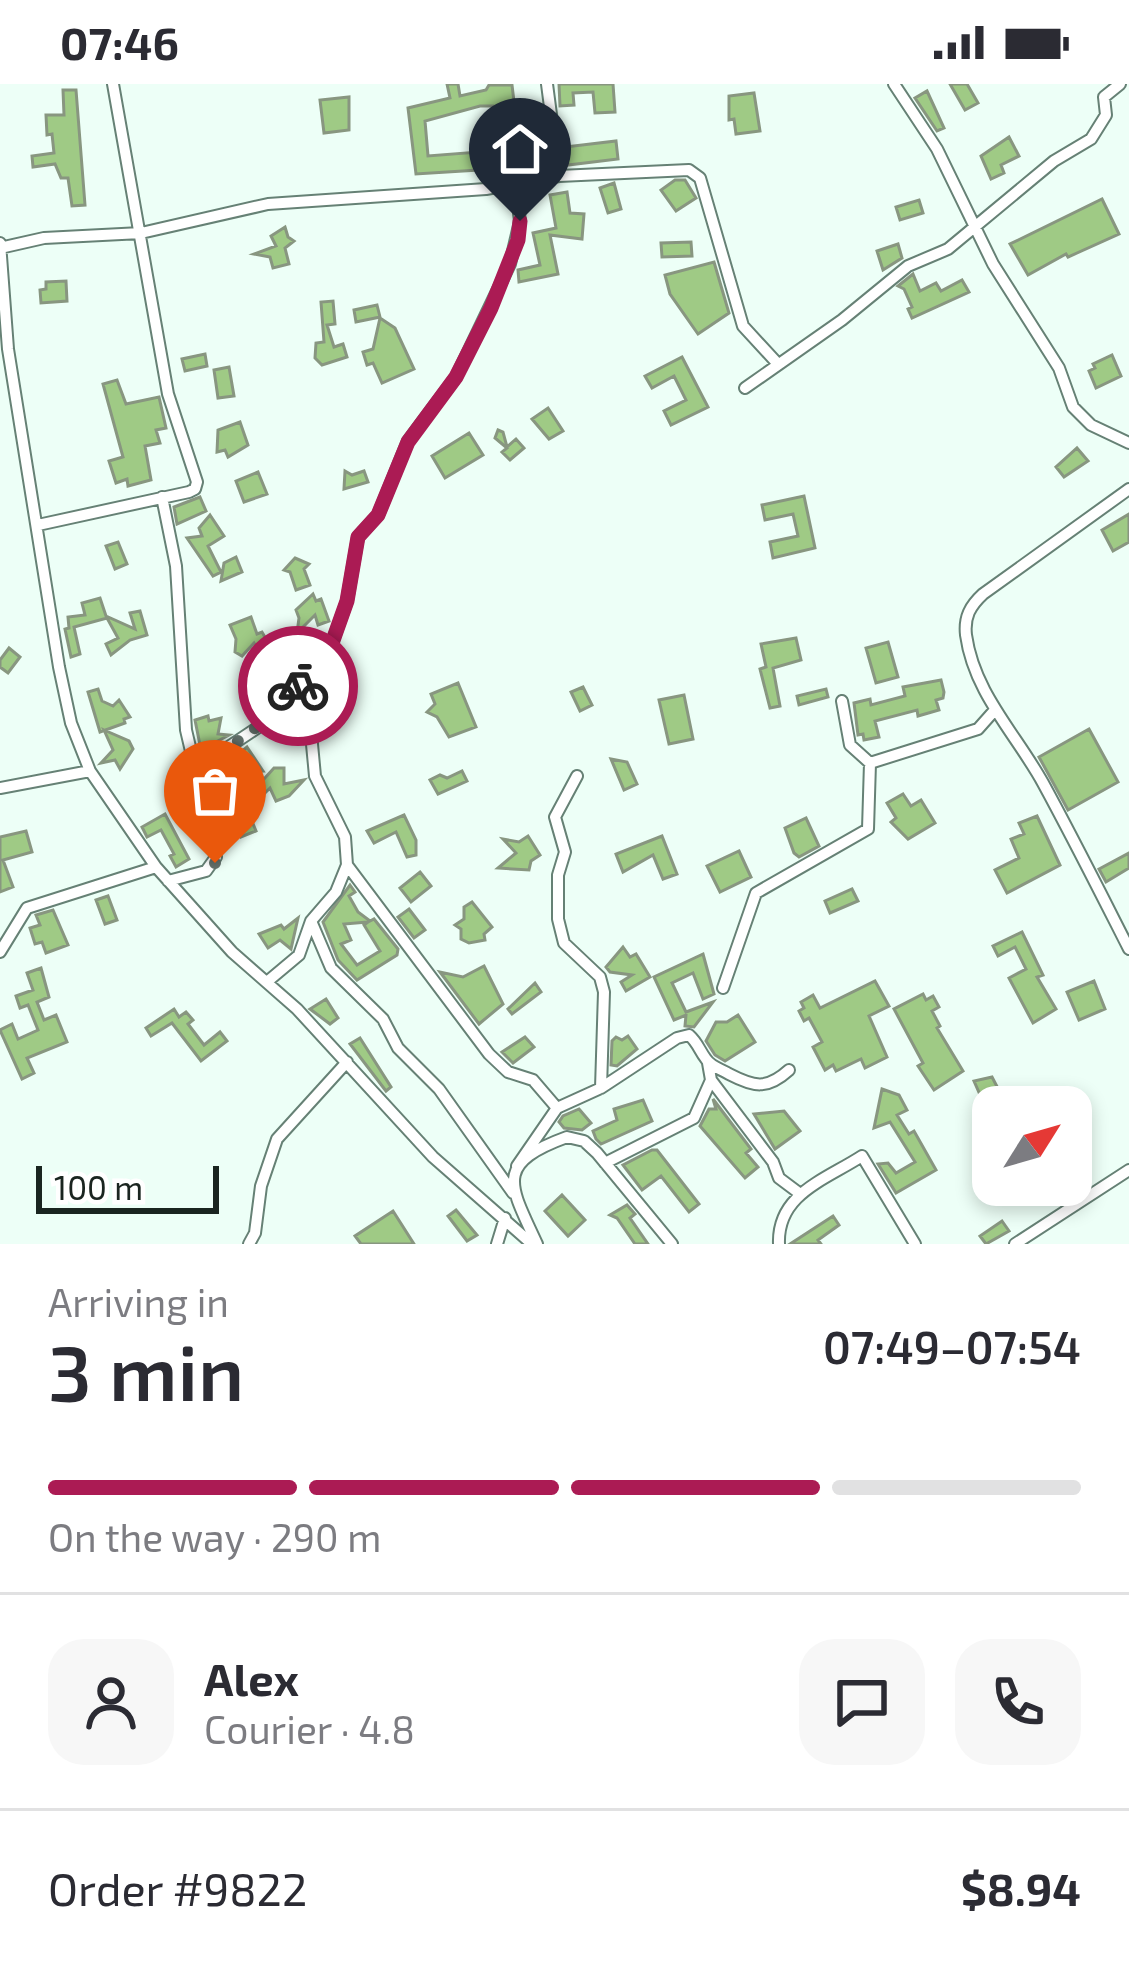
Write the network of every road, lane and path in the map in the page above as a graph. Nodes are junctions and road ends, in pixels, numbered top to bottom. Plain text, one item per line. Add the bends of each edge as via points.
1 (113, 84) edge
2 (547, 84) edge
3 (894, 84) edge
4 (1120, 84) edge
5 (559, 176) junction
6 (515, 182) junction
7 (973, 226) junction
8 (142, 232) junction
9 (0, 245) edge
10 (4, 349) edge
11 (778, 364) junction
12 (745, 388) dead end
13 (1129, 443) edge
14 (1129, 489) edge
15 (162, 497) junction
16 (38, 525) junction
17 (842, 701) dead end
18 (994, 711) junction
19 (310, 723) dead end
20 (978, 729) junction
21 (1011, 735) junction
22 (194, 763) junction
23 (870, 763) junction
24 (90, 771) junction
25 (577, 776) dead end
26 (0, 788) edge
27 (347, 865) junction
28 (156, 867) junction
29 (168, 881) junction
30 (311, 921) junction
31 (1129, 950) edge
32 (0, 952) edge
33 (268, 982) junction
34 (723, 988) dead end
35 (347, 1062) junction
36 (707, 1063) junction
37 (789, 1070) dead end
38 (711, 1080) junction
39 (601, 1088) junction
40 (556, 1108) junction
41 (605, 1163) junction
42 (517, 1166) junction
43 (1129, 1170) edge
44 (513, 1193) junction
45 (800, 1193) junction
46 (505, 1218) junction
47 (255, 1240) edge
48 (668, 1242) edge
49 (497, 1244) edge
50 (535, 1244) edge
51 (779, 1244) edge
52 (915, 1244) edge
53 (1015, 1244) edge

1 - 8 street
2 - 5 street
3 - 7 street
4 - 7 street via 1104,97 1106,116 1091,139
5 - 6 street
5 - 11 street via 689,170 700,178 743,326
6 - 8 street via 268,204
6 - 22 street via 520,221 510,264 456,377 408,442 378,515 358,537 331,646 257,728
7 - 11 street
7 - 13 street via 1073,407
8 - 9 street
8 - 15 street via 168,394 197,482
9 - 10 street
10 - 16 street
11 - 12 street
14 - 18 street via 970,607 970,654
15 - 16 street
15 - 22 street
16 - 24 street via 63,688
17 - 23 street via 850,745
18 - 20 street
18 - 21 street
19 - 27 street via 315,776 345,837
20 - 21 street
20 - 23 street
21 - 31 street
22 - 29 street via 215,863
23 - 34 street via 868,829 757,893
24 - 26 street
24 - 28 street
25 - 39 street via 555,818 565,852 558,919 564,943 600,977 604,992
27 - 30 street
27 - 40 street via 489,1054 533,1080
28 - 29 street
28 - 32 street via 27,908
29 - 33 street
30 - 33 street via 298,955
30 - 44 street via 331,968 439,1088
33 - 35 street
35 - 46 street via 433,1157
35 - 47 street via 277,1139
36 - 37 street via 760,1087
36 - 38 street
36 - 39 street via 689,1035
38 - 41 street via 694,1118
38 - 45 street via 779,1178
39 - 40 street
40 - 42 street
41 - 42 street via 567,1137
41 - 48 street
42 - 44 street
43 - 53 street
44 - 50 street
45 - 51 street via 782,1212
45 - 52 street via 862,1156
46 - 49 street
46 - 50 street

